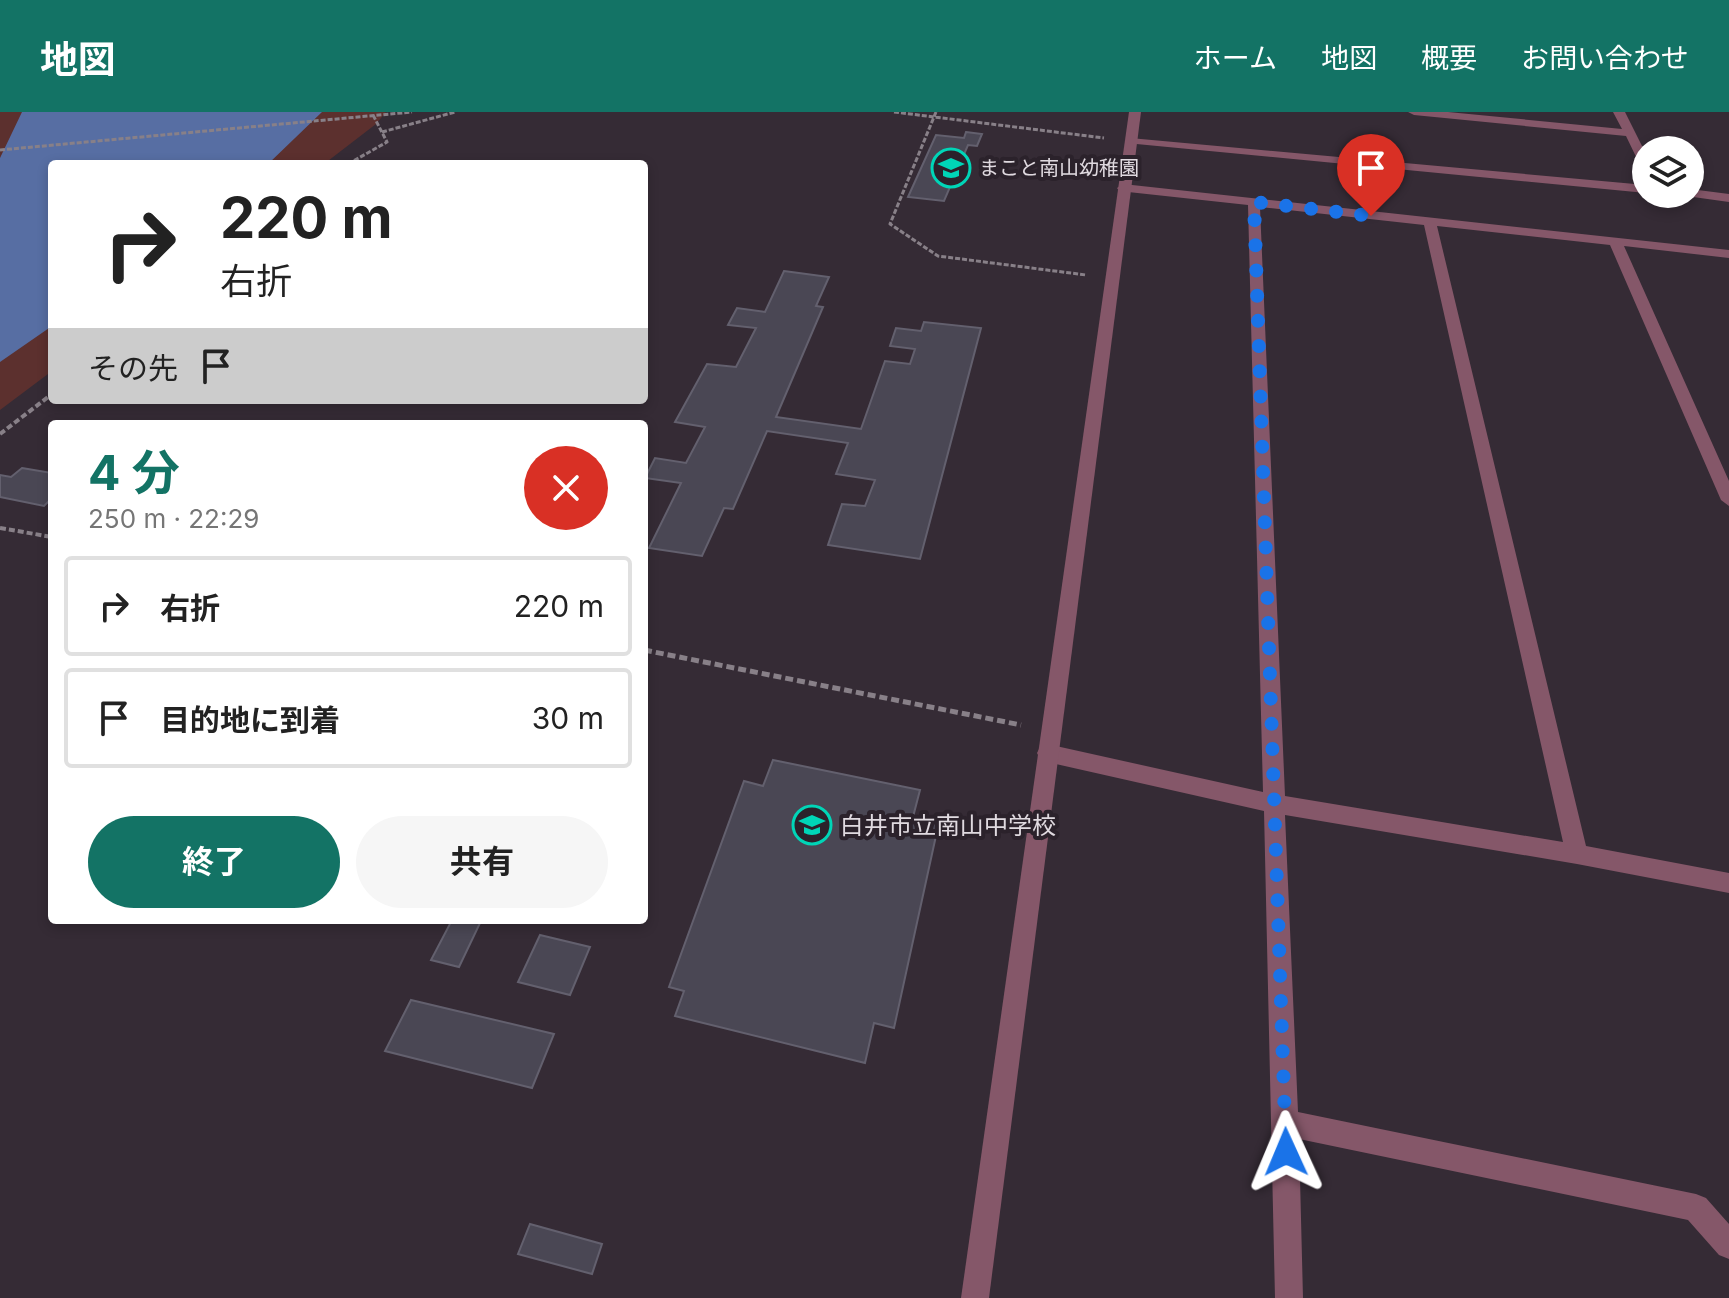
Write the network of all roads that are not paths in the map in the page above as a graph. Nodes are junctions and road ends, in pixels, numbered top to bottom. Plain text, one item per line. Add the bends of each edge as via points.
1 (1135, 112) edge
2 (1414, 112) edge
3 (1619, 112) edge
4 (1627, 133) junction
5 (1130, 141) junction
6 (1632, 141) edge
7 (1123, 188) junction
8 (1632, 188) edge
9 (1704, 195) edge
10 (1729, 198) edge
11 (1254, 202) junction
12 (1430, 222) junction
13 (1615, 241) junction
14 (1729, 254) edge
15 (1729, 500) edge
16 (1047, 753) junction
17 (1276, 804) junction
18 (1577, 854) junction
19 (1729, 883) edge
20 (1285, 1123) junction
21 (1729, 1245) edge
22 (975, 1298) edge
23 (1289, 1298) edge

1 - 5 street
2 - 4 street
3 - 4 street
4 - 6 street
5 - 7 street
5 - 8 street
7 - 11 street
7 - 16 street
9 - 10 street
11 - 12 street
11 - 17 street
12 - 13 street
12 - 18 street
13 - 14 street
13 - 15 street
16 - 17 street
16 - 22 street
17 - 18 street
17 - 20 street
18 - 19 street
20 - 21 street via 1696,1208
20 - 23 street

